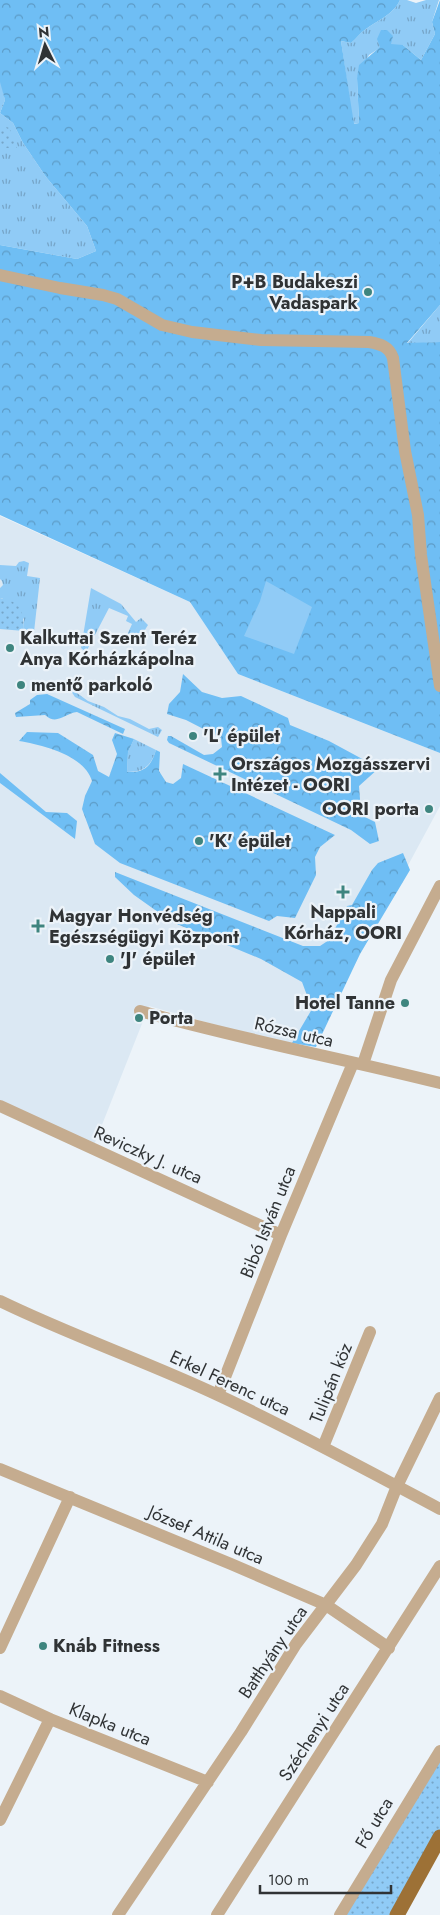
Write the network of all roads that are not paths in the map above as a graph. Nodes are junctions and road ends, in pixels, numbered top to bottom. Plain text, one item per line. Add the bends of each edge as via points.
1 (0, 275) edge
2 (440, 686) edge
3 (440, 886) edge
4 (140, 1010) dead end
5 (358, 1063) junction
6 (439, 1081) edge
7 (0, 1106) edge
8 (281, 1234) junction
9 (0, 1301) edge
10 (370, 1332) dead end
11 (218, 1395) junction
12 (440, 1398) edge
13 (323, 1446) junction
14 (0, 1469) edge
15 (398, 1486) junction
16 (70, 1497) junction
17 (440, 1508) edge
18 (440, 1566) edge
19 (326, 1605) junction
20 (0, 1648) edge
21 (389, 1648) junction
22 (0, 1696) edge
23 (50, 1719) junction
24 (440, 1751) edge
25 (208, 1782) junction
26 (0, 1820) edge
27 (440, 1837) edge
28 (118, 1915) edge
29 (217, 1915) edge
30 (340, 1915) edge
31 (397, 1915) edge

1 - 2 street via 103,294 162,325 192,332 261,340 369,342 389,350 393,358 402,431 418,516
3 - 5 street, Bibó István utca via 391,980
4 - 5 street, Rózsa utca via 266,1044
5 - 6 street, Rózsa utca
5 - 8 street, Bibó István utca
7 - 8 street, Reviczky J. utca
8 - 11 street, Bibó István utca
9 - 11 street, Erkel Ferenc utca
10 - 13 street, Tulipán köz
11 - 13 street, Erkel Ferenc utca
12 - 15 street, Batthyány utca
13 - 15 street, Erkel Ferenc utca
14 - 16 street, József Attila utca
15 - 17 street, Erkel Ferenc utca
15 - 19 street, Batthyány utca via 382,1524
16 - 19 street, József Attila utca
16 - 20 street
18 - 21 street, Széchenyi utca
19 - 21 street, József Attila utca
19 - 25 street, Batthyány utca via 296,1644
21 - 29 street, Széchenyi utca
22 - 23 street, Klapka utca
23 - 25 street, Klapka utca
23 - 26 street
24 - 30 street, Fő utca
25 - 28 street, Batthyány utca
27 - 31 main road

